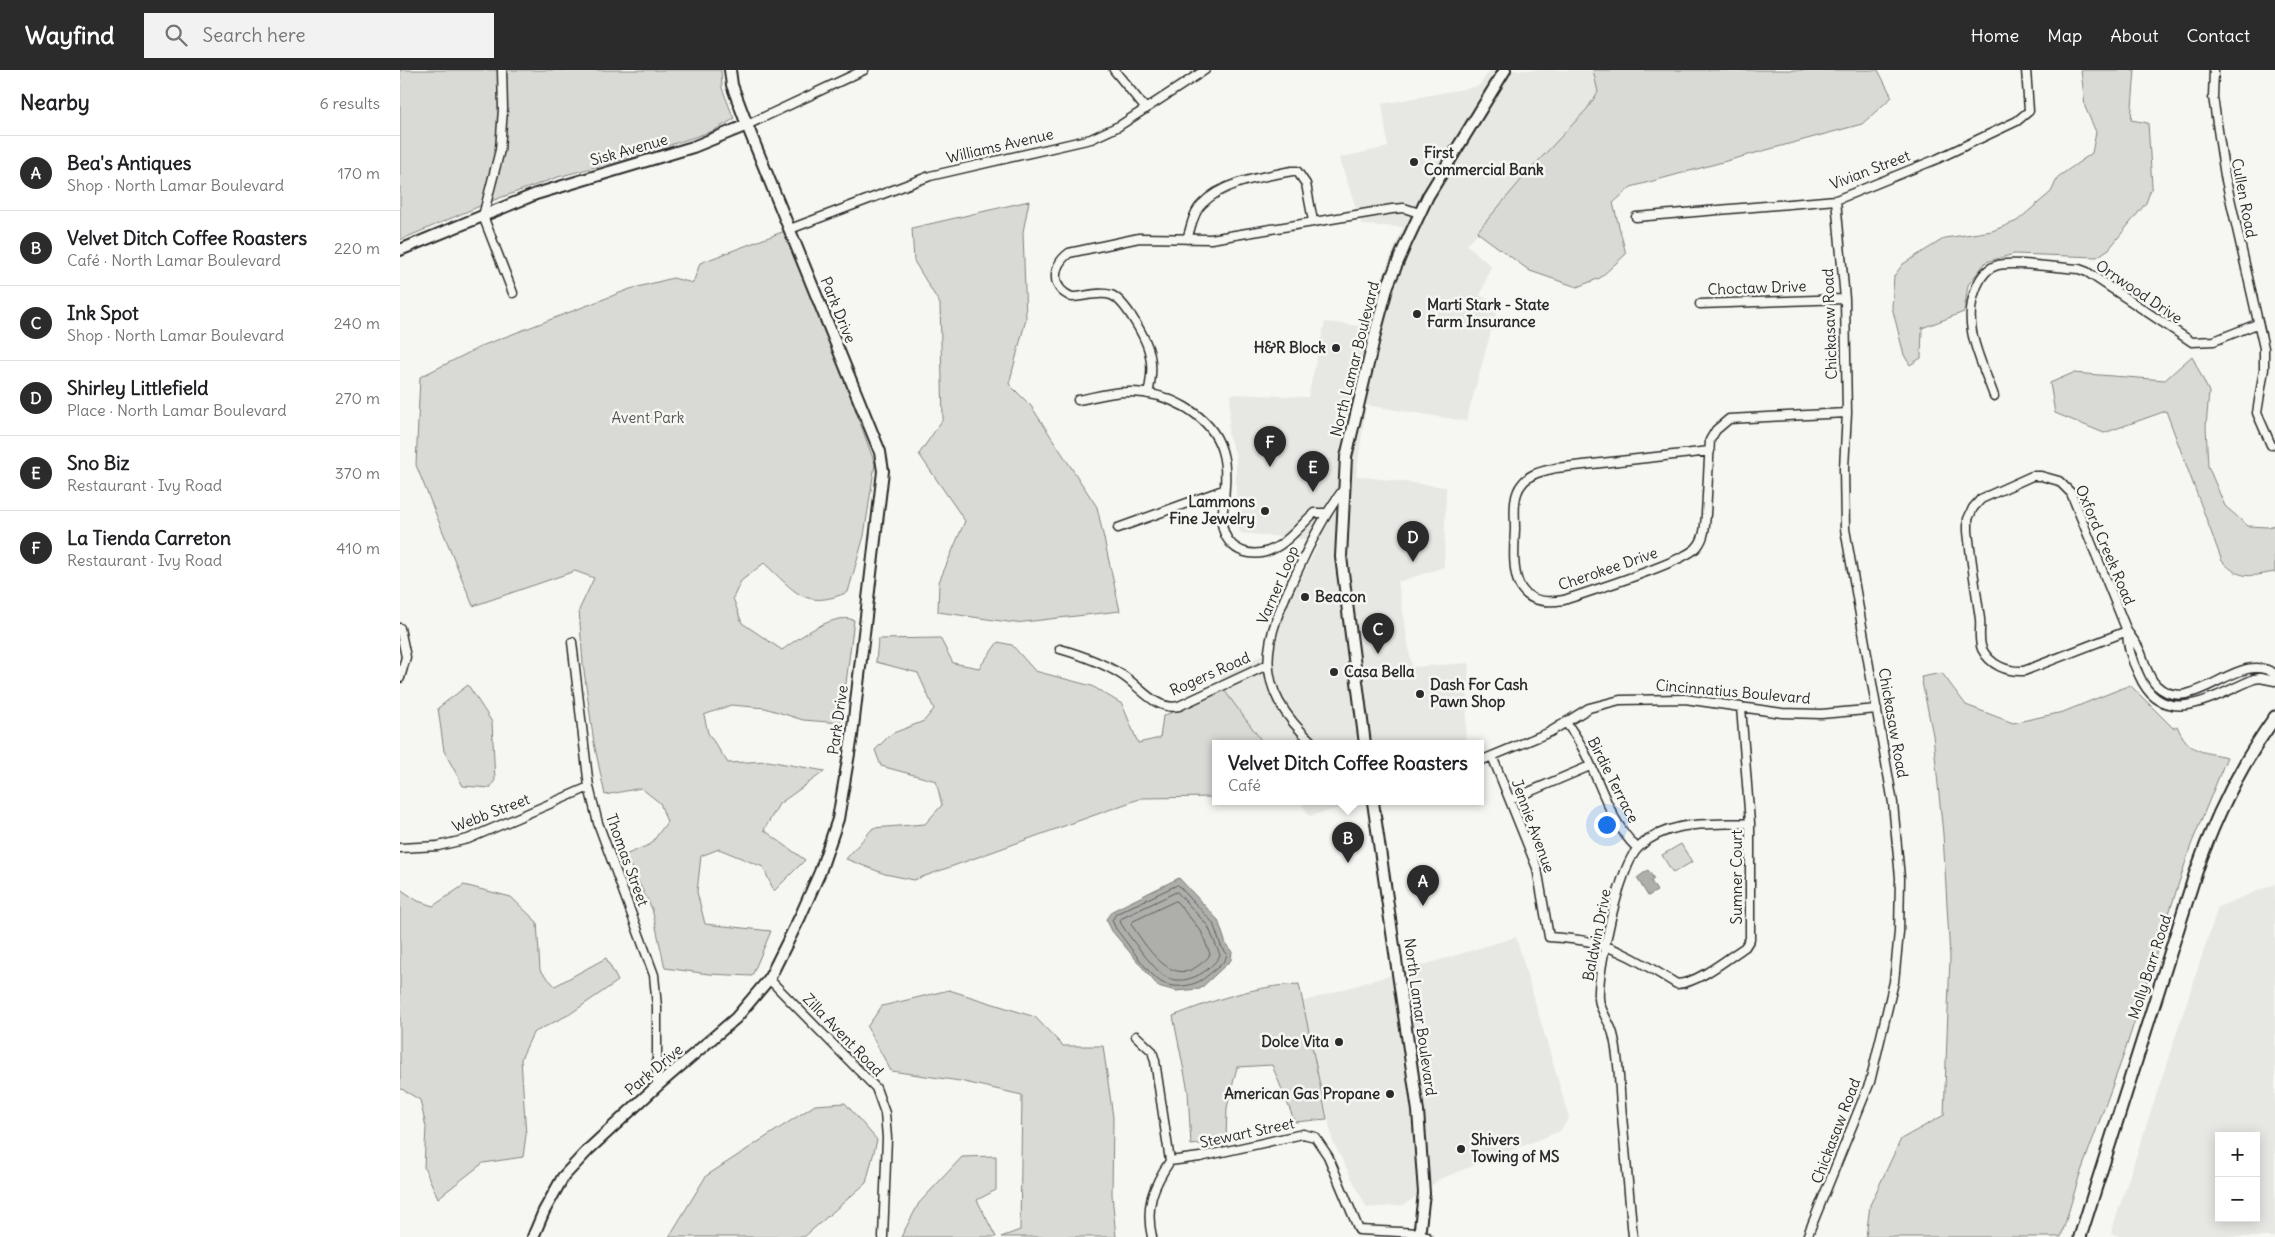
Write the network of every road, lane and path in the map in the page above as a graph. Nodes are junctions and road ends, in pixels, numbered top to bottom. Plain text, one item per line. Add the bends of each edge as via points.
1 (502, 70) edge
2 (730, 70) edge
3 (864, 70) edge
4 (1114, 70) edge
5 (1205, 70) edge
6 (1505, 70) edge
7 (2026, 70) edge
8 (2214, 70) edge
9 (1146, 109) junction
10 (747, 125) junction
11 (1836, 200) junction
12 (1419, 213) junction
13 (483, 216) junction
14 (1636, 217) dead end
15 (1314, 220) junction
16 (790, 229) junction
17 (1187, 239) junction
18 (400, 250) edge
19 (513, 293) dead end
20 (1845, 298) junction
21 (1700, 304) dead end
22 (2257, 324) junction
23 (1148, 394) junction
24 (1994, 396) dead end
25 (1078, 400) dead end
26 (1847, 412) junction
27 (2271, 445) dead end
28 (1710, 451) junction
29 (1223, 490) junction
30 (1343, 490) junction
31 (1325, 514) junction
32 (1118, 528) dead end
33 (400, 628) edge
34 (2127, 631) junction
35 (572, 642) dead end
36 (1060, 649) dead end
37 (1267, 665) junction
38 (2275, 674) edge
39 (400, 678) edge
40 (2275, 682) edge
41 (1741, 707) junction
42 (1877, 709) junction
43 (2275, 717) edge
44 (1566, 723) junction
45 (1310, 740) edge
46 (1364, 740) edge
47 (1492, 756) junction
48 (1484, 759) edge
49 (1590, 766) junction
50 (589, 788) junction
51 (1510, 800) junction
52 (1373, 805) edge
53 (1750, 823) junction
54 (400, 848) edge
55 (1637, 848) junction
56 (1549, 937) joint
57 (1606, 946) junction
58 (769, 979) junction
59 (1136, 1036) dead end
60 (657, 1086) junction
61 (1170, 1161) junction
62 (1422, 1236) edge
63 (533, 1237) edge
64 (883, 1237) edge
65 (1152, 1237) edge
66 (1633, 1237) edge
67 (1807, 1237) edge
68 (2080, 1237) edge

1 - 13 street via 504,109 500,150
2 - 10 street, Park Drive via 732,85
3 - 10 street, Sisk Avenue
4 - 9 street
5 - 9 street, Williams Avenue
6 - 12 street, North Lamar Boulevard
7 - 11 street, Vivian Street via 2029,111 2017,121 1937,159
8 - 22 street, Cullen Road via 2213,98 2225,176
9 - 16 street, Williams Avenue via 1091,139 930,176
10 - 13 street, Sisk Avenue via 693,147 536,194
10 - 16 street, Park Drive
11 - 14 street, Vivian Street
11 - 20 street, Chickasaw Road
12 - 15 street via 1404,208
12 - 30 street, North Lamar Boulevard via 1388,286 1377,326 1348,448
13 - 18 street, Sisk Avenue
13 - 19 street
15 - 17 street via 1245,235
15 - 17 street via 1306,184 1297,172 1292,171 1232,185 1214,195 1201,204
16 - 58 street, Park Drive via 880,452 883,471 852,736 838,819 820,872
17 - 23 street via 1139,238 1092,247 1070,253 1057,266 1056,282 1066,295 1106,294 1125,306 1150,354 1152,373
20 - 21 street, Choctaw Drive
20 - 26 street, Chickasaw Road
22 - 24 street, Orrwood Drive via 2214,341 2192,342 2087,272 1996,265 1980,277 1969,323
22 - 27 street, Cullen Road via 2264,348 2257,413
23 - 25 street via 1114,393
23 - 29 street via 1193,412 1211,430 1222,452
26 - 28 street, Cherokee Drive via 1729,419 1710,440
26 - 42 street, Chickasaw Road via 1845,529
28 - 28 street, Cherokee Drive via 1556,468 1529,477 1521,484 1516,496 1514,562 1521,588 1540,601 1564,600 1663,565 1696,549 1704,533
29 - 31 street via 1223,532 1241,552 1260,553 1280,546 1314,512
29 - 32 street
30 - 31 street, Varner Loop
30 - 46 street, North Lamar Boulevard via 1341,557
31 - 37 street, Varner Loop via 1278,614 1269,642
33 - 39 street via 406,657
34 - 34 street, Oxford Creek Road via 2079,512 2065,486 2051,478 2032,476 1981,499 1973,508 1968,519 1968,531 1980,639 1982,649 1993,664 2024,671
34 - 38 street, Oxford Creek Road via 2139,648 2155,684 2164,692 2187,694 2253,667 2265,668
34 - 40 street, Oxford Creek Road via 2127,645 2145,690 2162,702 2184,707 2254,679
35 - 50 street, Thomas Street
36 - 37 street, Rogers Road via 1123,676 1157,703 1168,707 1179,706
37 - 45 street, Varner Loop via 1276,697 1288,719
41 - 42 street, Cincinnatius Boulevard via 1821,714
41 - 44 street, Cincinnatius Boulevard via 1671,698 1620,700 1589,708
41 - 53 street, Sumner Court
42 - 67 street, Chickasaw Road via 1893,803 1900,878 1894,982 1870,1082
43 - 68 main road, Molly Barr Road via 2236,778 2213,824
44 - 47 street, Cincinnatius Boulevard
44 - 49 street, Birdie Terrace
47 - 48 street, Cincinnatius Boulevard
47 - 51 street, Jennie Avenue
49 - 51 street
49 - 55 street, Birdie Terrace via 1621,830
50 - 54 street, Webb Street via 468,839 438,846
50 - 60 street, Thomas Street via 598,823 654,975
51 - 56 street, Jennie Avenue via 1537,868
52 - 62 street, North Lamar Boulevard via 1418,1111 1424,1193
53 - 55 street via 1677,827
53 - 57 street, Sumner Court via 1750,939 1745,947 1693,980 1677,984 1635,958
55 - 57 street, Baldwin Drive via 1624,873
56 - 57 street, Sumner Court
57 - 66 street, Baldwin Drive via 1599,1000 1613,1034
58 - 60 street, Park Drive via 736,1018
58 - 64 street, Zilla Avent Road via 876,1088 885,1113 887,1138
59 - 61 street via 1152,1051 1155,1061
60 - 63 street, Park Drive via 589,1148 563,1177
61 - 62 street, Stewart Street via 1303,1134 1315,1137 1328,1156 1359,1230
61 - 65 street via 1159,1176 1150,1199 1148,1222

